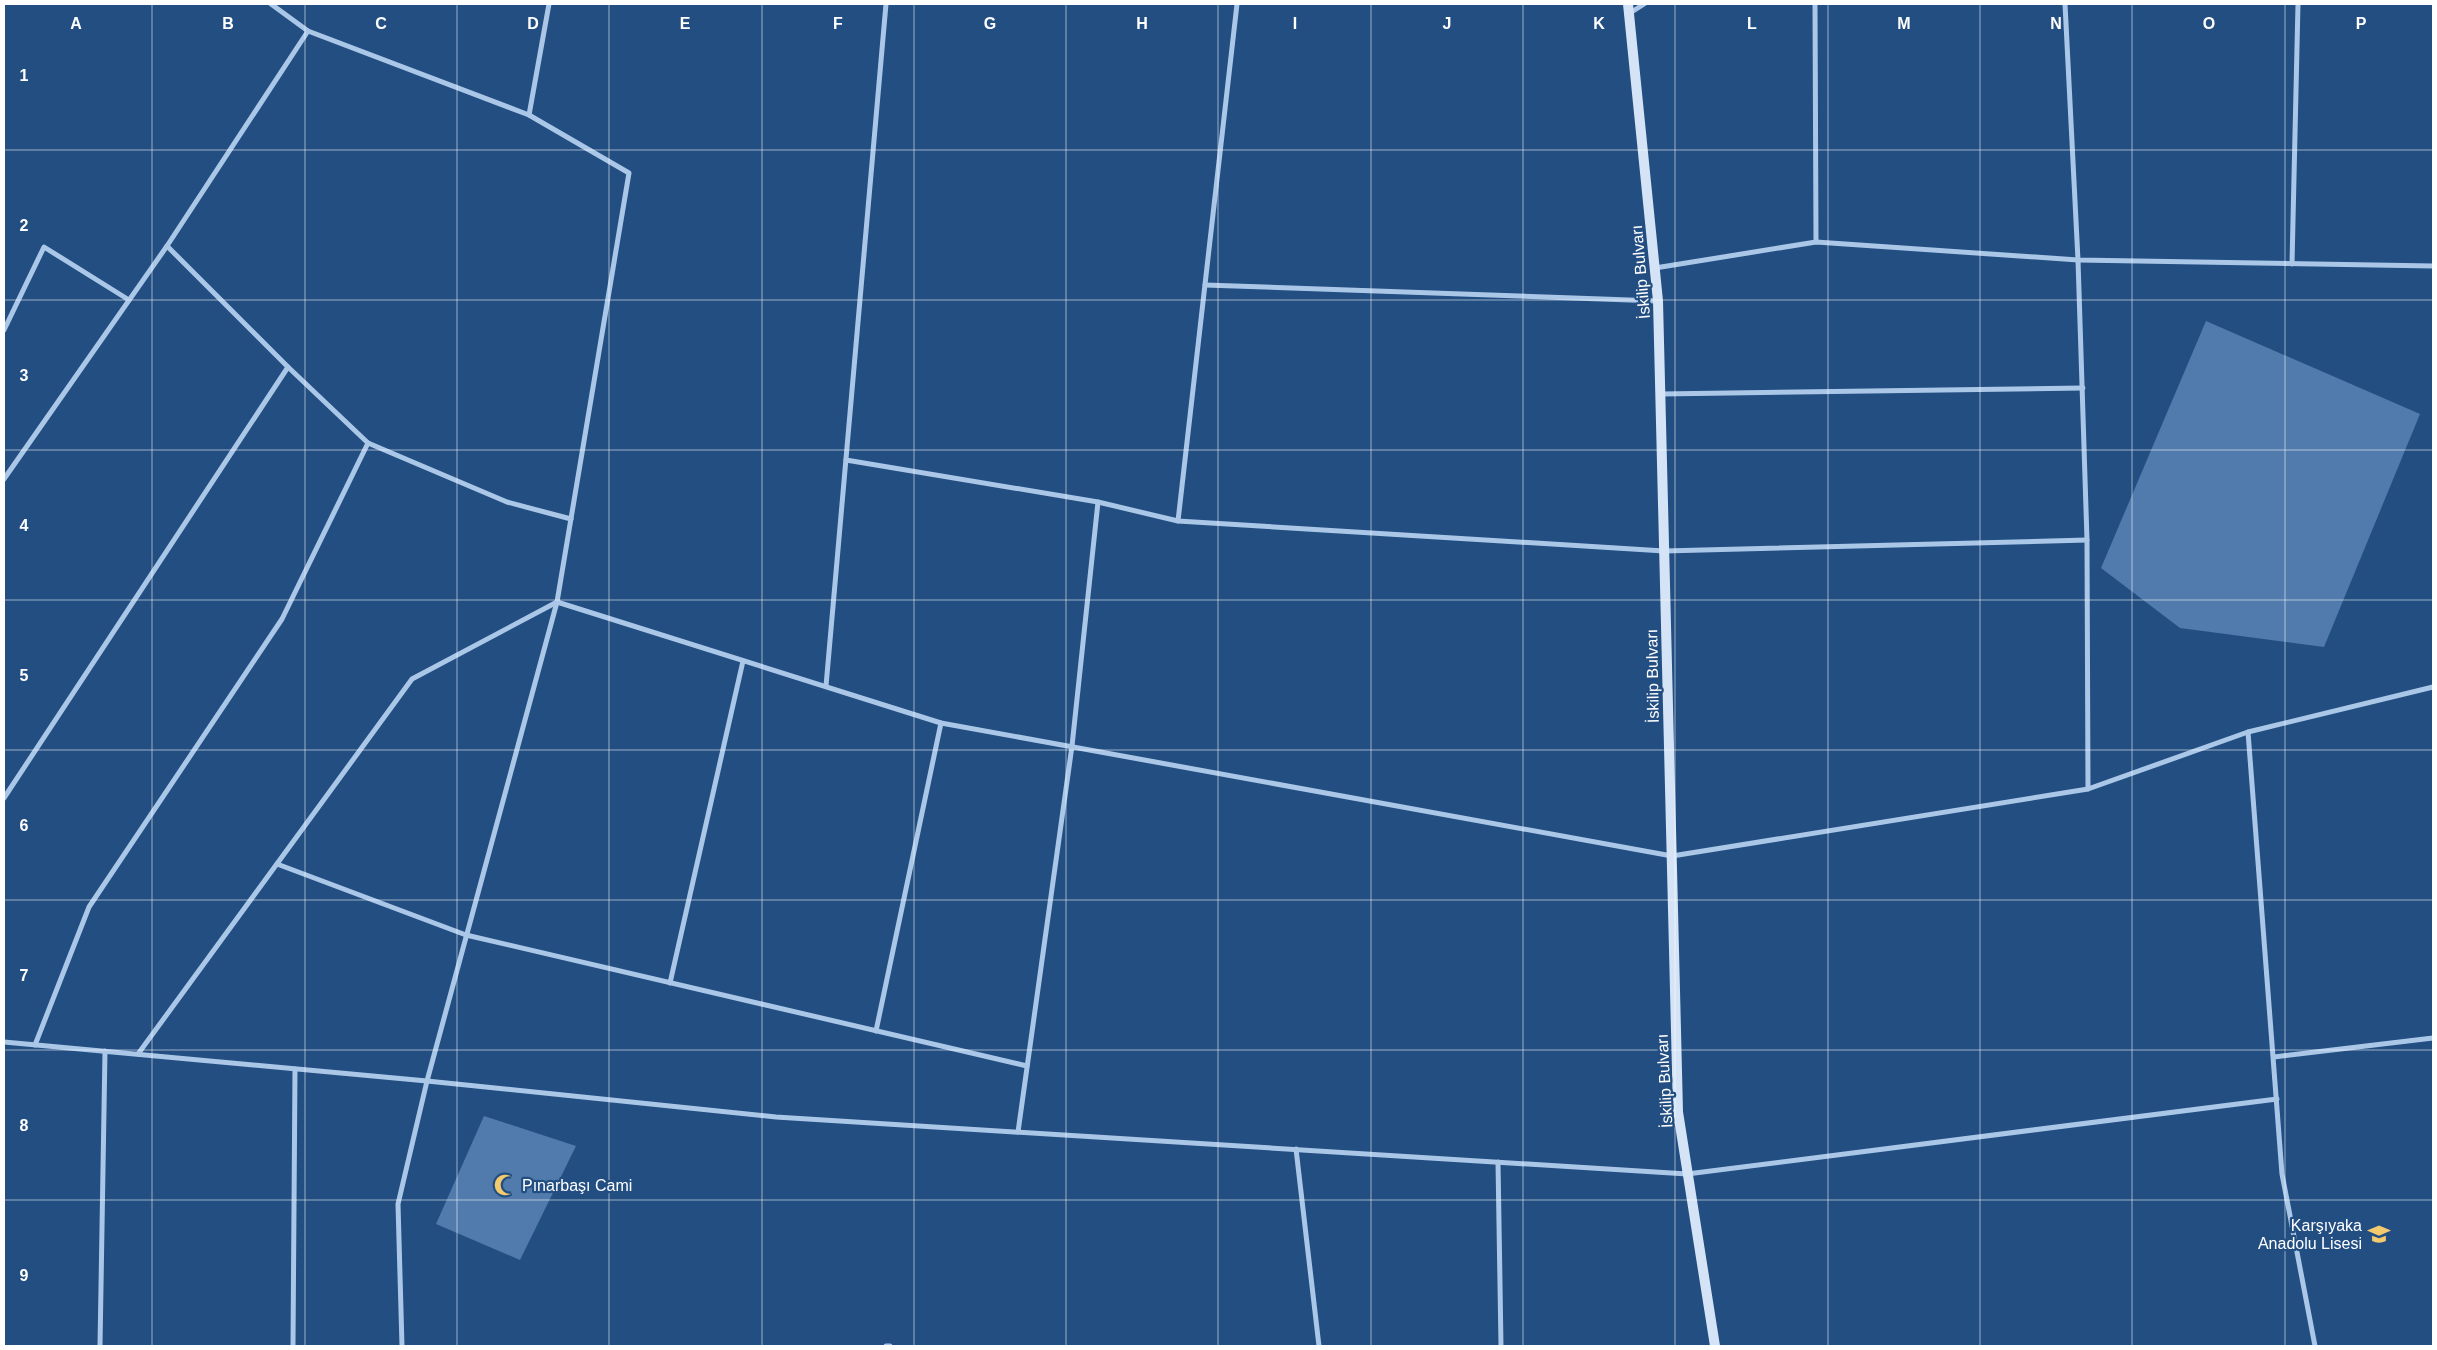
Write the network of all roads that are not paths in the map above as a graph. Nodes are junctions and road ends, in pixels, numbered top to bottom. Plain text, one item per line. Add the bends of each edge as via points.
1 (271, 4) edge
2 (549, 4) edge
3 (886, 4) edge
4 (1237, 4) edge
5 (1644, 4) edge
6 (1815, 4) edge
7 (2066, 4) edge
8 (2298, 4) edge
9 (1629, 9) edge
10 (308, 31) junction
11 (529, 115) junction
12 (1816, 242) junction
13 (168, 246) junction
14 (2078, 260) junction
15 (2292, 264) junction
16 (2433, 266) edge
17 (1655, 268) junction
18 (1205, 285) junction
19 (129, 300) junction
20 (1658, 301) junction
21 (4, 330) edge
22 (288, 367) junction
23 (2083, 388) junction
24 (1661, 394) junction
25 (368, 444) junction
26 (846, 460) junction
27 (4, 479) edge
28 (1098, 502) junction
29 (571, 519) junction
30 (1178, 521) junction
31 (2087, 540) junction
32 (1664, 551) junction
33 (557, 602) junction
34 (743, 661) junction
35 (826, 686) junction
36 (2433, 687) edge
37 (941, 723) junction
38 (2248, 732) junction
39 (1072, 746) junction
40 (2088, 789) junction
41 (4, 798) edge
42 (1672, 856) junction
43 (277, 864) junction
44 (466, 935) junction
45 (670, 983) junction
46 (876, 1031) junction
47 (2433, 1038) edge
48 (4, 1042) edge
49 (35, 1045) junction
50 (105, 1051) junction
51 (138, 1054) junction
52 (2274, 1057) junction
53 (1027, 1066) junction
54 (295, 1069) junction
55 (427, 1081) junction
56 (2277, 1099) junction
57 (1018, 1132) junction
58 (1296, 1149) junction
59 (1498, 1162) junction
60 (1687, 1174) junction
61 (100, 1346) edge
62 (293, 1346) edge
63 (402, 1346) edge
64 (886, 1346) edge
65 (890, 1346) edge
66 (1319, 1346) edge
67 (1501, 1346) edge
68 (1715, 1346) edge
69 (2315, 1346) edge

1 - 10 street
2 - 11 street
3 - 26 street
4 - 18 street
5 - 9 street
6 - 12 street
7 - 14 street
8 - 15 street
9 - 17 main road, İskilip Bulvarı
10 - 11 street
10 - 13 street
11 - 29 street via 629,173
12 - 14 street
12 - 17 street
13 - 19 street
13 - 22 street
14 - 15 street
14 - 23 street
15 - 16 street
17 - 20 main road, İskilip Bulvarı
18 - 20 street
18 - 30 street
19 - 21 street via 44,247
19 - 27 street
20 - 24 main road, İskilip Bulvarı
22 - 25 street
22 - 41 street
23 - 24 street
23 - 31 street
24 - 32 main road, İskilip Bulvarı
25 - 29 street via 507,502
25 - 49 street via 282,619 89,907
26 - 28 street
26 - 35 street
28 - 30 street
28 - 39 street
29 - 33 street
30 - 32 street
31 - 32 street
31 - 40 street
32 - 42 main road, İskilip Bulvarı
33 - 34 street
33 - 43 street via 412,679
33 - 44 street
34 - 35 street
34 - 45 street
35 - 37 street
36 - 38 street
37 - 39 street
37 - 46 street
38 - 40 street
38 - 52 street
39 - 42 street
39 - 53 street
40 - 42 street
42 - 60 main road, İskilip Bulvarı via 1678,1112
43 - 44 street
43 - 51 street
44 - 45 street
44 - 55 street
45 - 46 street
46 - 53 street
47 - 52 street
48 - 49 street
49 - 50 street
50 - 51 street
50 - 61 street
51 - 54 street
52 - 56 street
53 - 57 street
54 - 55 street
54 - 62 street
55 - 57 street via 776,1116
55 - 63 street via 398,1204
56 - 60 street
56 - 69 street via 2282,1174
57 - 58 street
58 - 59 street
58 - 66 street
59 - 60 street
59 - 67 street
60 - 68 main road, İskilip Bulvarı
64 - 65 street

